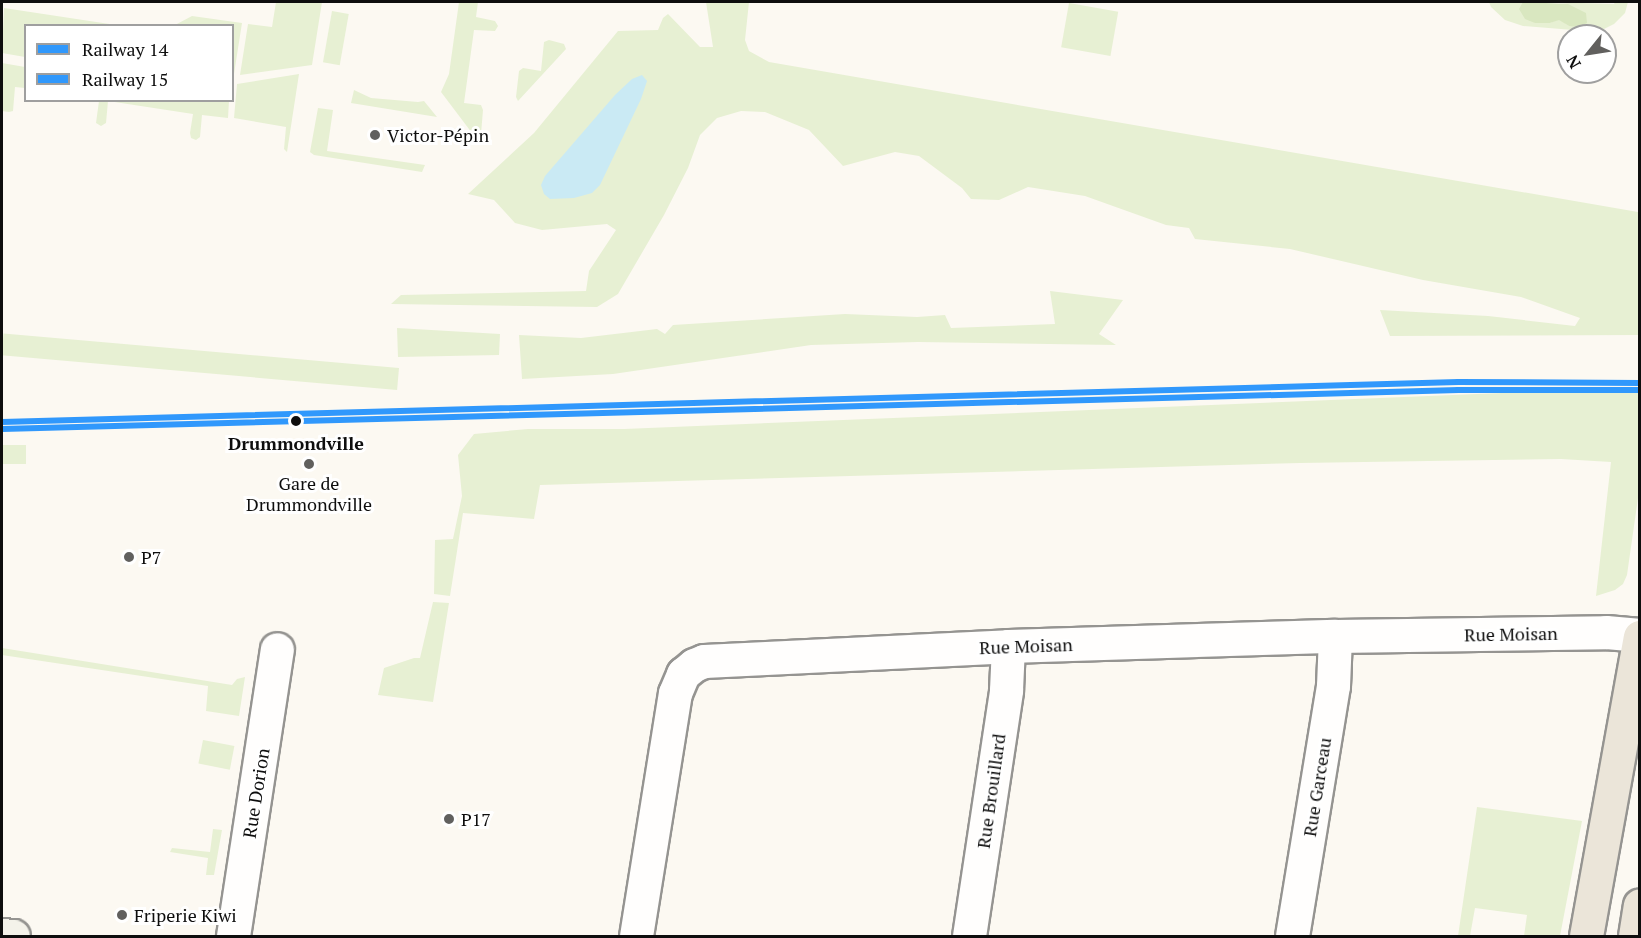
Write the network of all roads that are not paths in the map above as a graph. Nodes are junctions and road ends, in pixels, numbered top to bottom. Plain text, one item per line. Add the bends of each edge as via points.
1 (1335, 636) junction
2 (1640, 636) edge
3 (1008, 646) junction
4 (277, 649) dead end
5 (1640, 905) edge
6 (2, 935) edge
7 (13, 936) edge
8 (233, 936) edge
9 (636, 936) edge
10 (969, 936) edge
11 (1292, 936) edge
12 (1586, 936) edge
13 (1635, 936) edge

1 - 2 street, Rue Moisan via 1606,632
1 - 3 street, Rue Moisan
1 - 11 street, Rue Garceau via 1333,687
2 - 12 main road
3 - 9 street, Rue Moisan via 709,661 689,668 675,693
3 - 10 street, Rue Brouillard via 1006,690
4 - 8 street, Rue Dorion
5 - 13 main road
6 - 7 street

